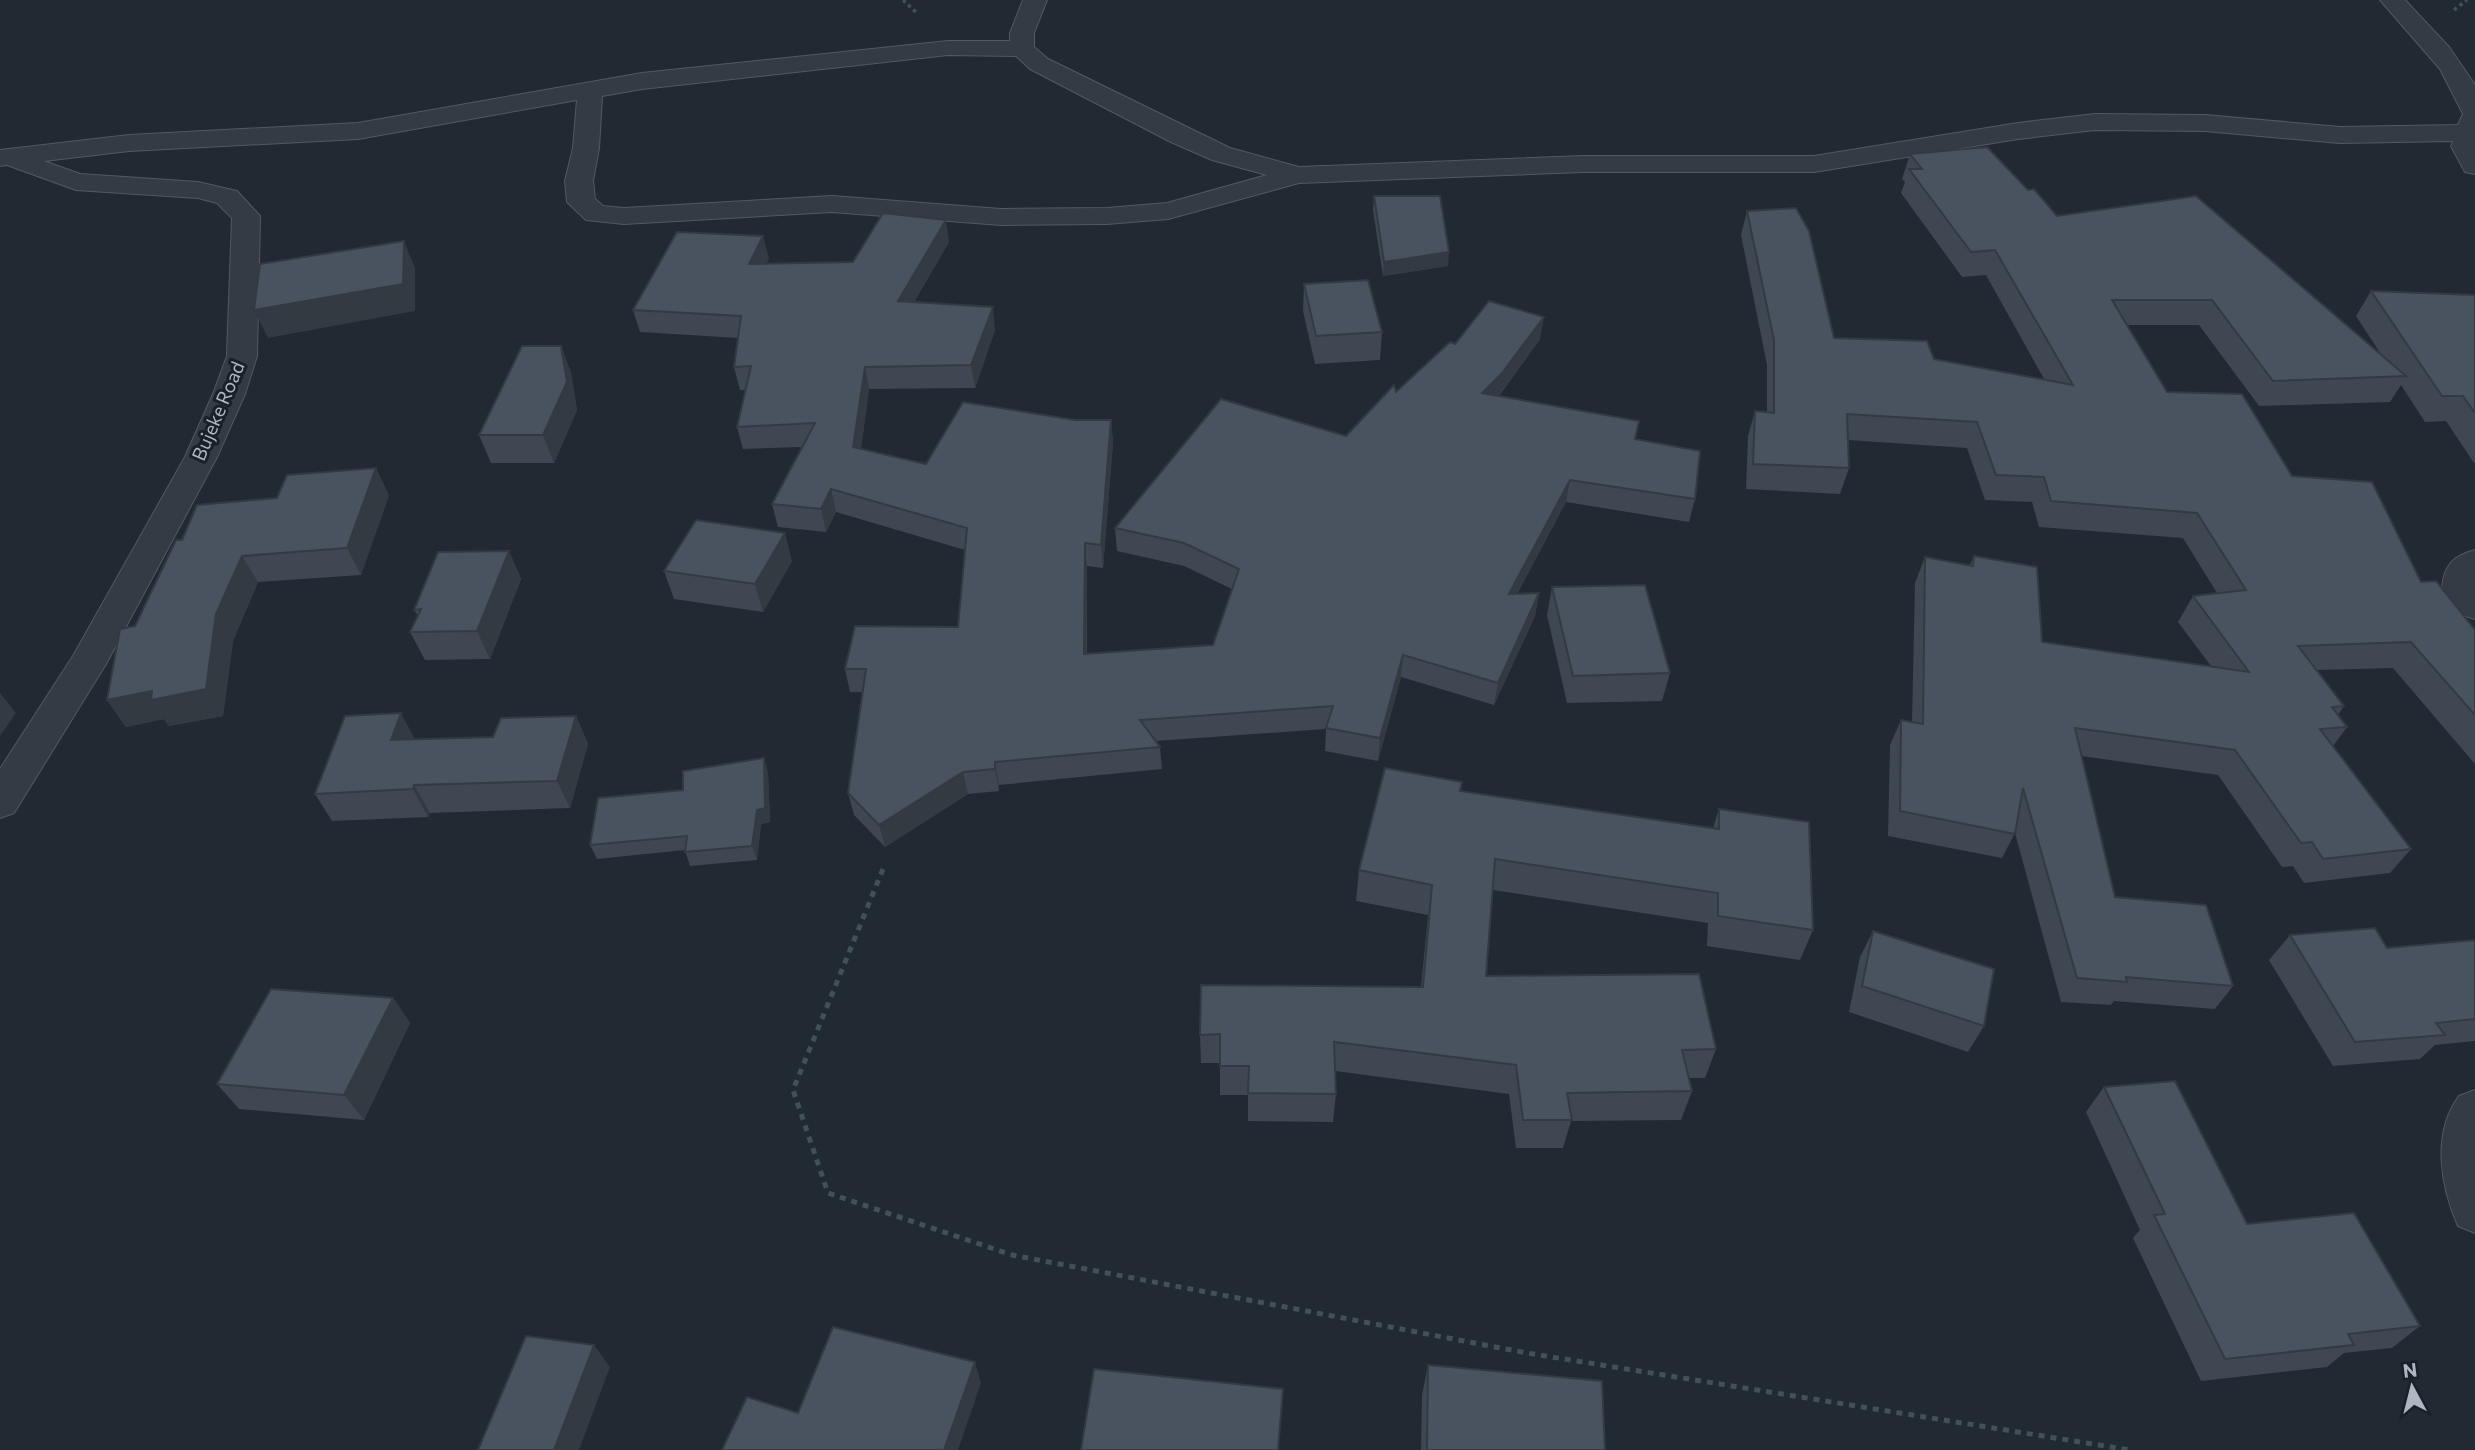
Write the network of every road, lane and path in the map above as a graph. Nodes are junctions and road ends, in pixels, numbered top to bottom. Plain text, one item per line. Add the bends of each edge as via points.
1 (1035, 0) edge
2 (2392, 0) edge
3 (1022, 49) junction
4 (590, 91) junction
5 (2473, 124) edge
6 (5, 158) edge
7 (2475, 166) edge
8 (1298, 174) junction
9 (2475, 562) edge
10 (2475, 606) edge
11 (0, 802) edge
12 (883, 869) dead end
13 (2475, 1111) edge
14 (2475, 1210) edge
15 (2130, 1450) edge

1 - 3 street via 1022,33
2 - 5 street via 2468,90
3 - 4 street via 905,52 642,80
3 - 8 street via 1039,64 1180,136 1221,154
4 - 6 street via 358,131 129,142
4 - 8 street via 579,181 581,202 596,214 832,204 1001,217 1107,216 1168,211
5 - 7 street via 2464,146
5 - 8 street via 2340,135 2205,123 2095,122 1814,164 1583,164
6 - 11 street, Bujeke Road via 76,182 198,190 227,197 246,216 242,356 229,394 201,457 87,664
9 - 10 street via 2461,574 2460,588
12 - 15 path via 793,1090 828,1193 1012,1255 1527,1353
13 - 14 street via 2463,1153

